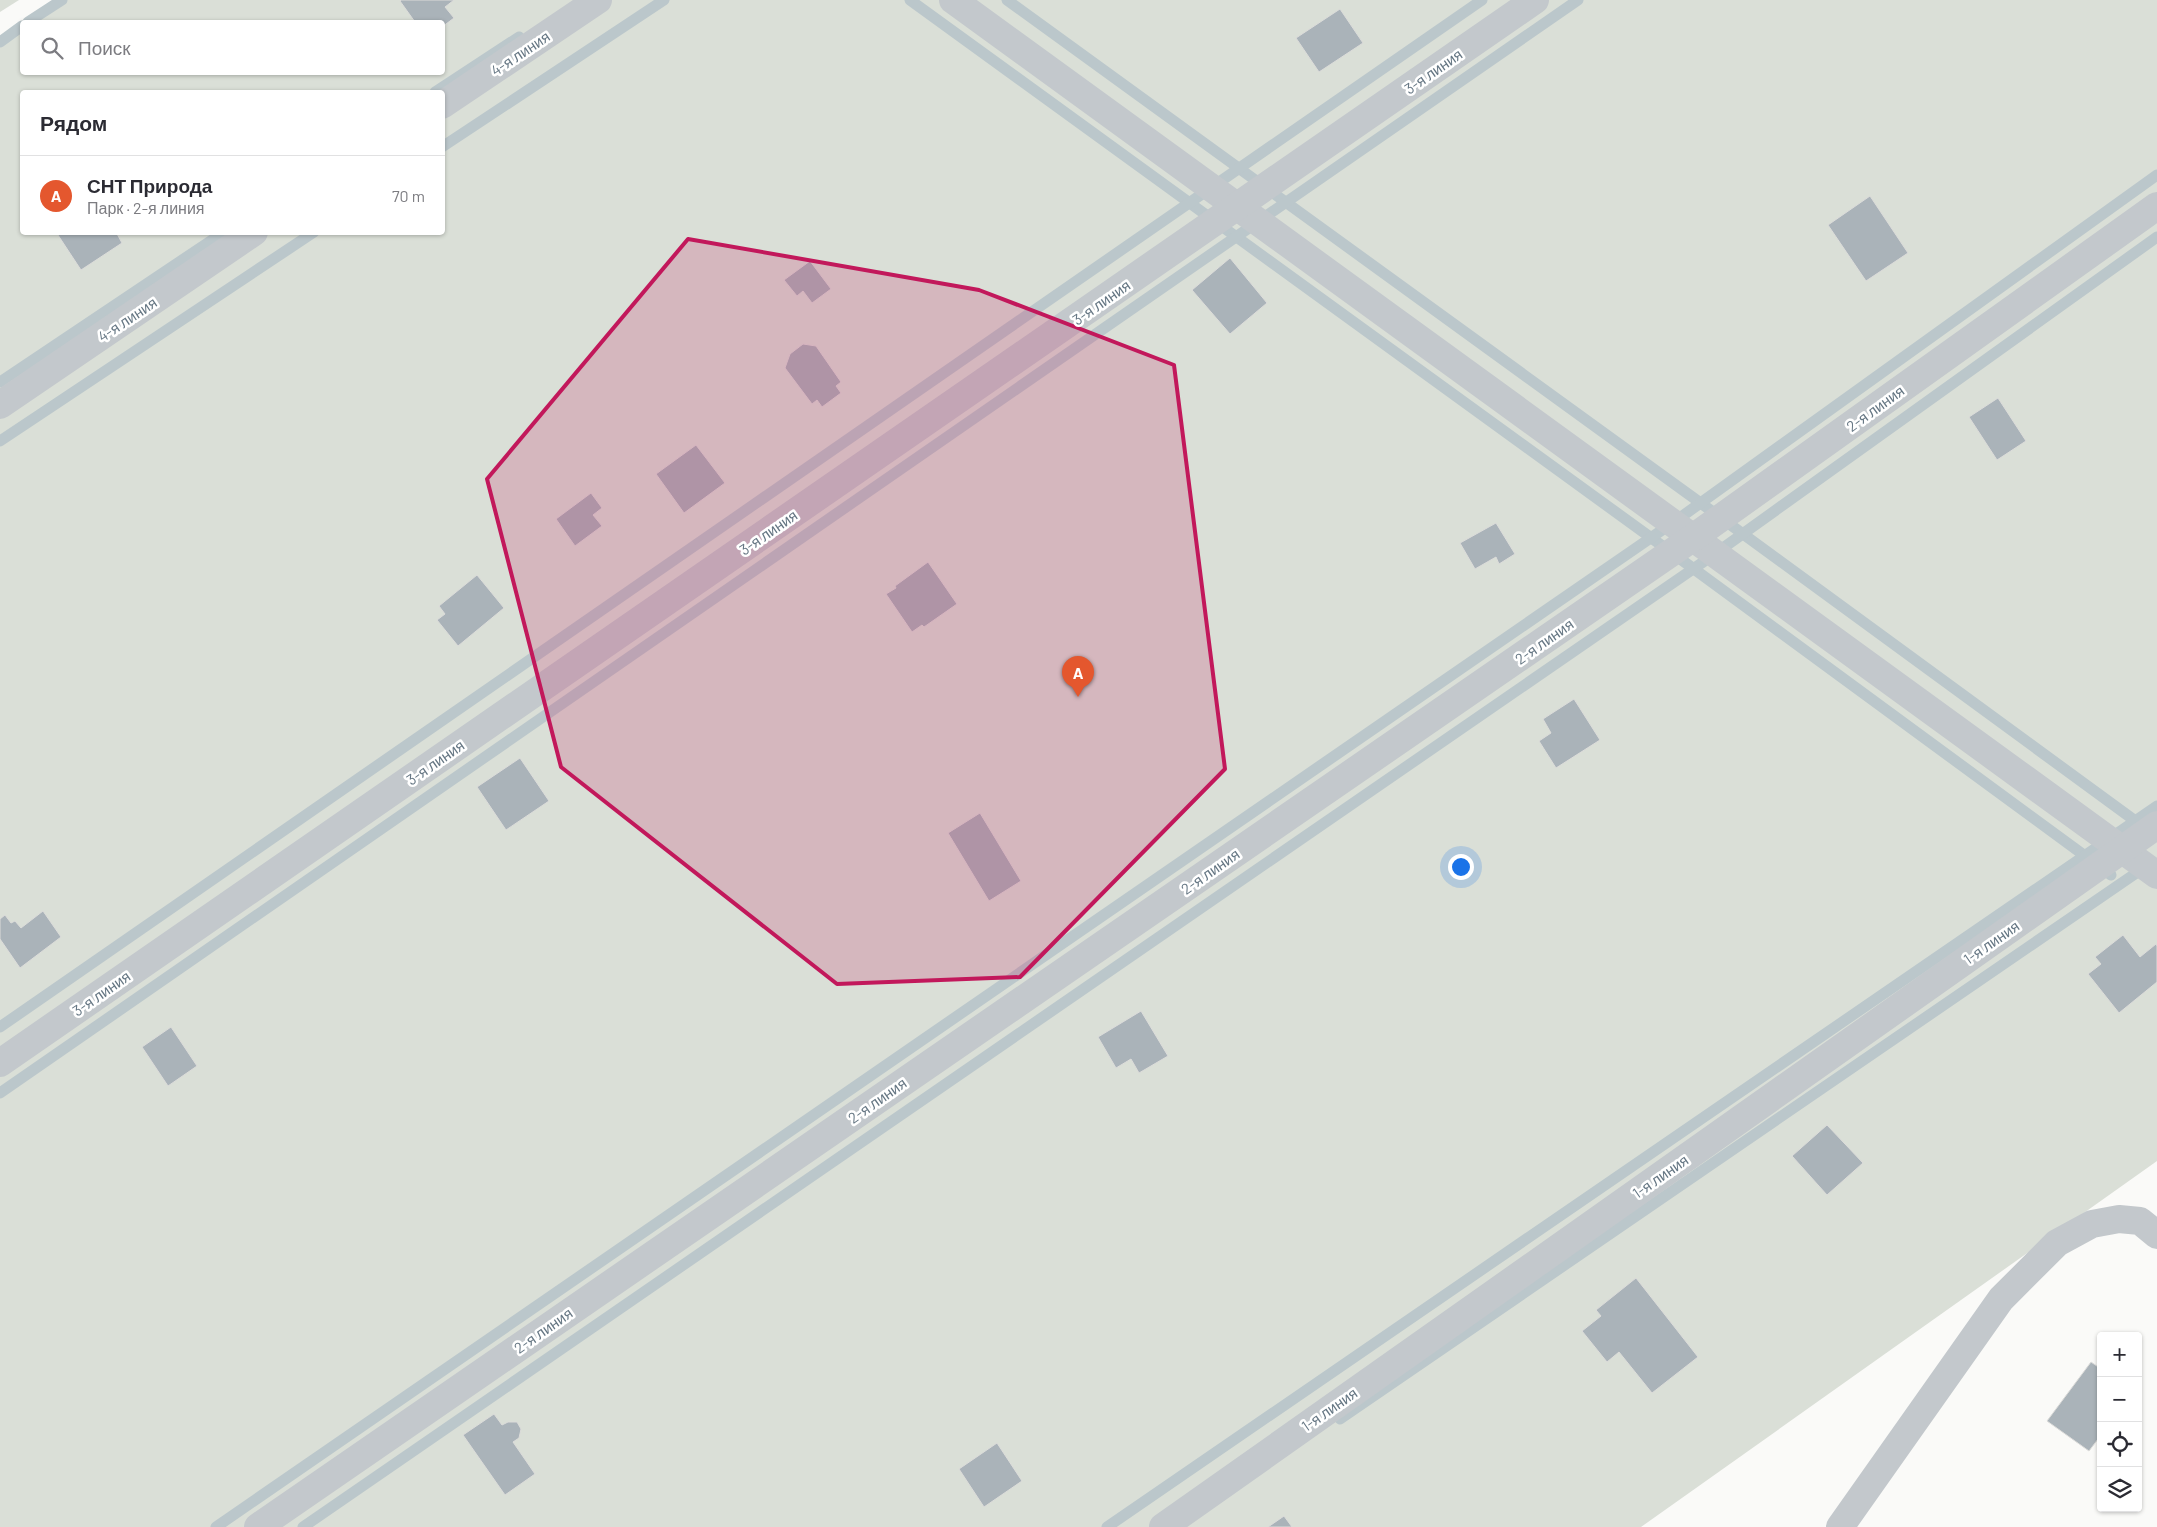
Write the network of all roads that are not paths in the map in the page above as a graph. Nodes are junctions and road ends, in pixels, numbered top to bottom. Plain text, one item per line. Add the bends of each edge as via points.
1 (598, 0) edge
2 (954, 0) edge
3 (1535, 0) edge
4 (445, 103) edge
5 (2157, 206) edge
6 (1238, 207) junction
7 (250, 235) edge
8 (0, 405) edge
9 (1694, 537) junction
10 (2157, 825) edge
11 (2122, 848) junction
12 (2157, 875) edge
13 (0, 1063) edge
14 (2157, 1235) edge
15 (258, 1527) edge
16 (1163, 1527) edge
17 (1840, 1527) edge

1 - 4 street, 4-я линия
2 - 6 street
3 - 6 street, 3-я линия
5 - 9 street, 2-я линия
6 - 9 street
6 - 13 street, 3-я линия
7 - 8 street, 4-я линия
9 - 11 street
9 - 15 street, 2-я линия
10 - 11 street, 1-я линия
11 - 12 street
11 - 16 street, 1-я линия
14 - 17 street via 2140,1221 2119,1218 2092,1224 2057,1243 2001,1299

